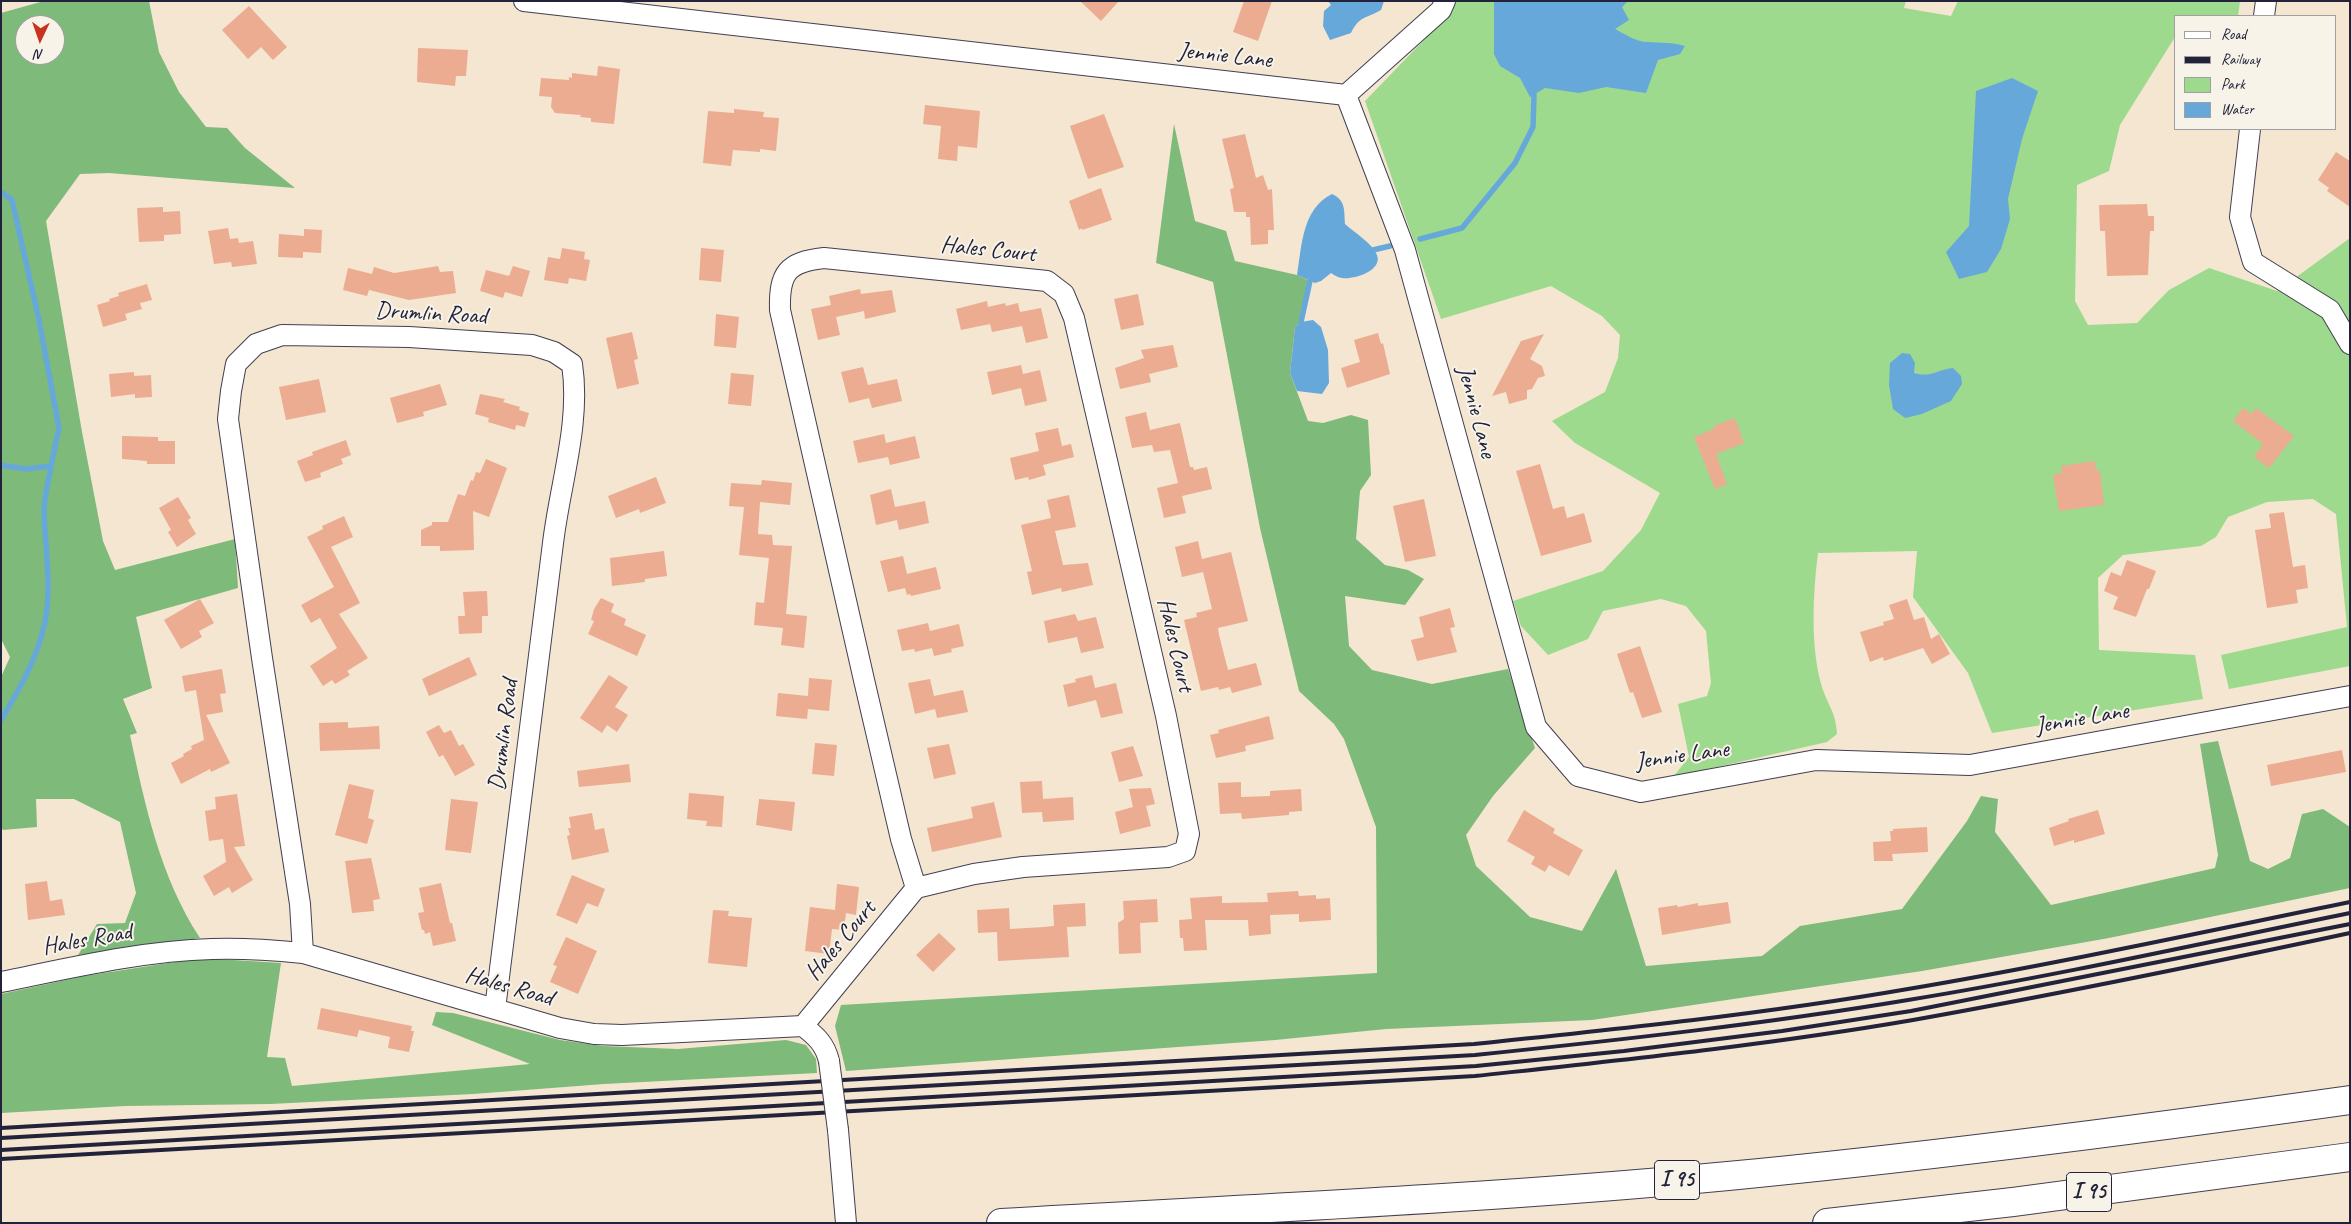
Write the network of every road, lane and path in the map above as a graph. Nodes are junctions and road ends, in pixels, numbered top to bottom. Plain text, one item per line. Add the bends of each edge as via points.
1 (524, 1) edge
2 (1445, 1) edge
3 (2266, 1) edge
4 (2264, 15) edge
5 (1346, 95) junction
6 (2250, 130) edge
7 (2350, 344) edge
8 (2350, 696) edge
9 (916, 888) junction
10 (303, 953) junction
11 (1, 982) edge
12 (495, 1009) junction
13 (803, 1026) junction
14 (2350, 1100) edge
15 (2350, 1157) edge
16 (846, 1223) edge
17 (1001, 1223) edge
18 (1827, 1223) edge

1 - 5 street, Jennie Lane
2 - 5 street via 1441,10
3 - 4 street
5 - 8 street, Jennie Lane via 1406,250 1536,727 1578,776 1641,792 1816,760 1970,765
6 - 7 street via 2240,217 2253,262 2330,310
9 - 9 street, Hales Court via 974,874 1024,867 1168,857 1185,851 1189,834 1166,716 1074,318 1064,294 1047,281 824,258 804,260 787,271 780,289 780,310 901,839
9 - 13 street, Hales Court
10 - 11 street, Hales Road via 211,949 155,954
10 - 12 street, Hales Road
10 - 12 street, Drumlin Road via 300,904 228,419 236,364 256,344 282,335 409,336 532,345 554,352 572,364 575,410 554,536
12 - 13 street, Hales Road via 560,1028 594,1034
13 - 16 street, bridge via 818,1037 830,1061
14 - 17 highway, I 95 via 2006,1146 1726,1176 1453,1197
15 - 18 highway, I 95 via 2022,1201

